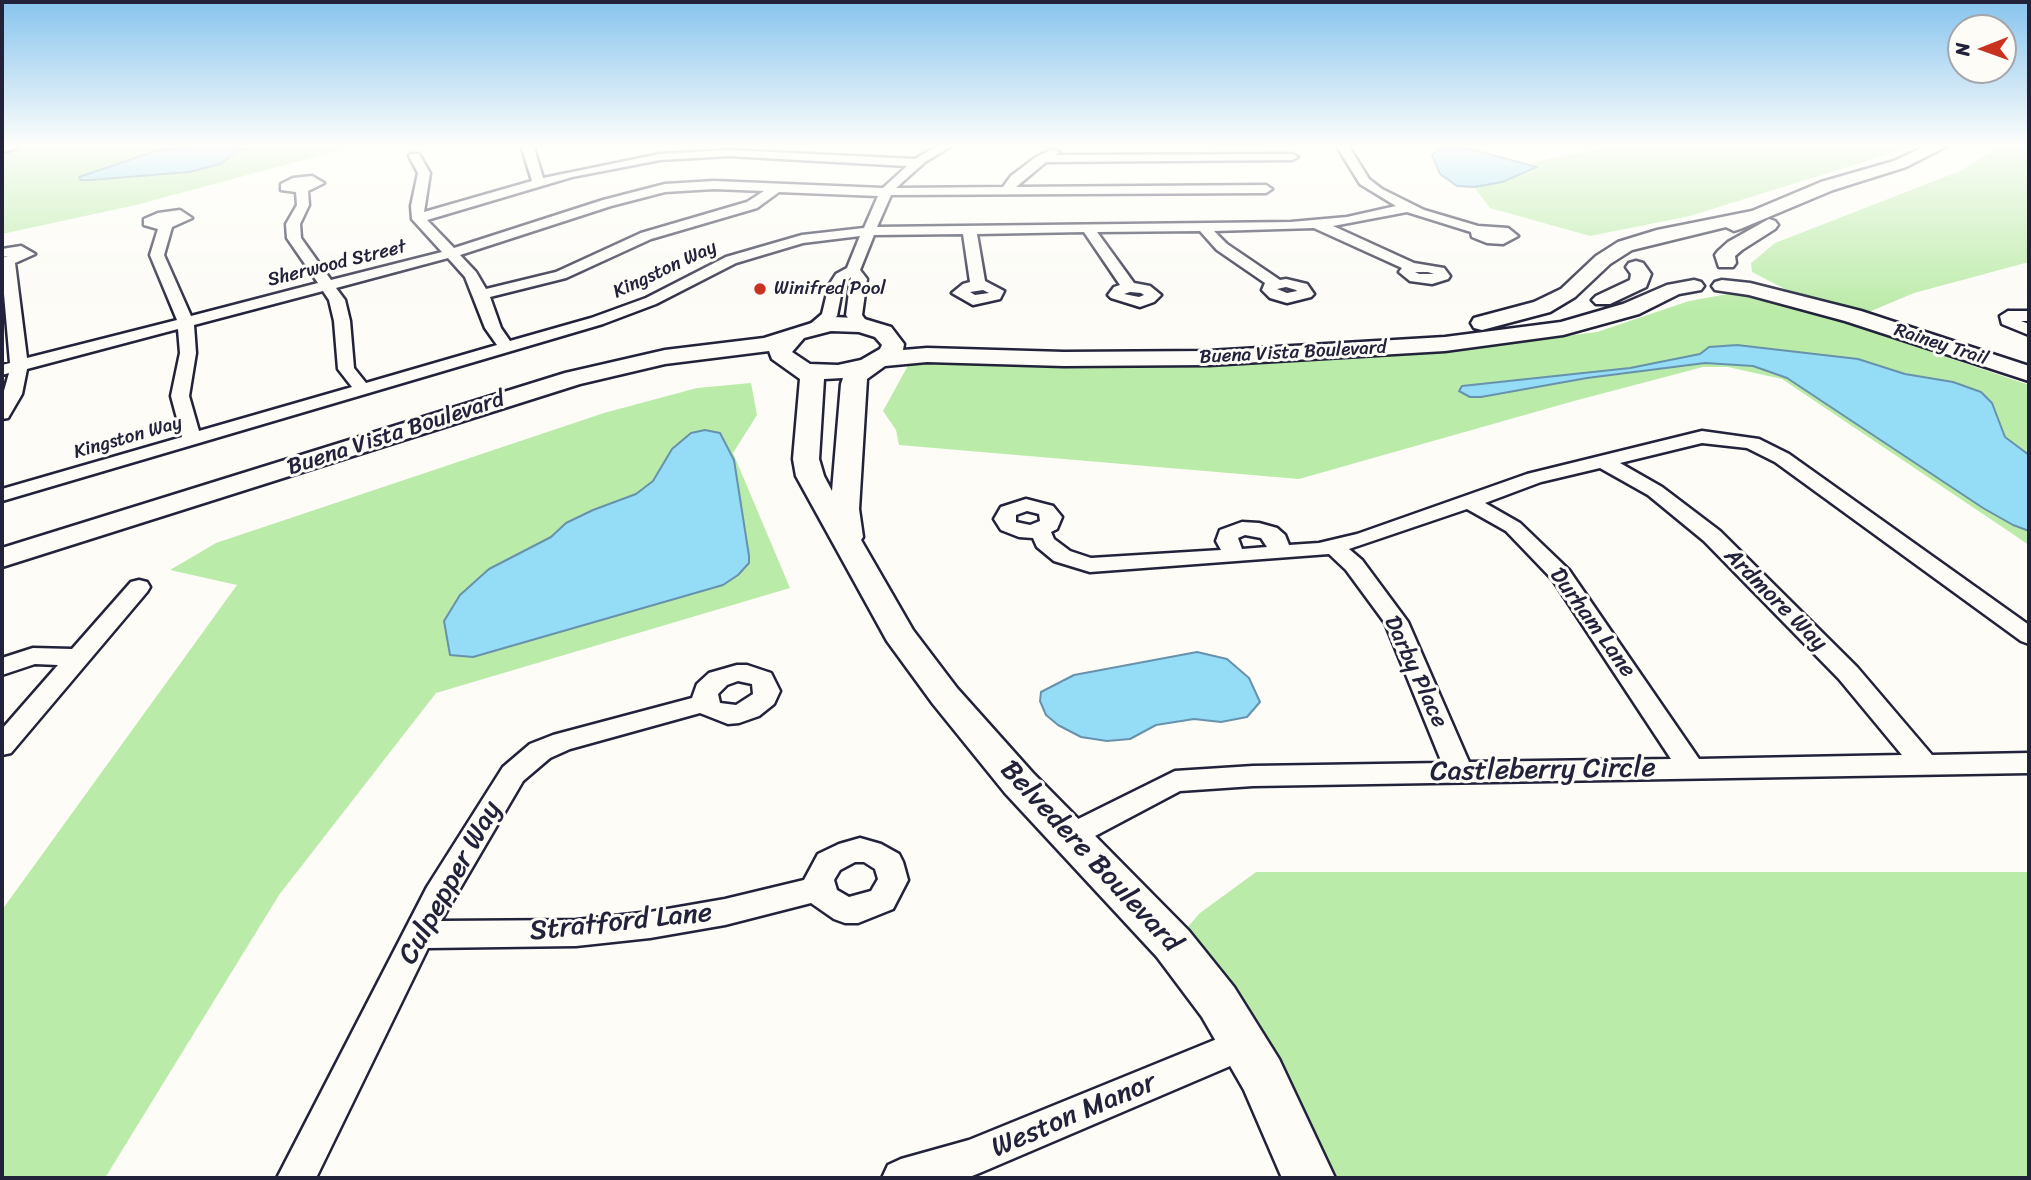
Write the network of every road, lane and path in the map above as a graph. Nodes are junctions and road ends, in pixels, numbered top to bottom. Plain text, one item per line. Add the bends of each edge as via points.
1 (303, 200) edge
2 (418, 200) edge
3 (480, 200) edge
4 (615, 200) edge
5 (759, 200) edge
6 (882, 200) edge
7 (1271, 200) edge
8 (1393, 200) edge
9 (1791, 200) edge
10 (1830, 200) edge
11 (1273, 204) dead end
12 (1407, 208) junction
13 (1751, 216) junction
14 (419, 218) junction
15 (166, 224) dead end
16 (1318, 224) junction
17 (1204, 228) junction
18 (970, 229) junction
19 (1088, 229) junction
20 (1478, 230) dead end
21 (871, 231) junction
22 (1698, 251) junction
23 (453, 253) junction
24 (4, 259) edge
25 (1411, 267) dead end
26 (1636, 267) junction
27 (853, 270) junction
28 (1729, 274) junction
29 (1276, 284) dead end
30 (978, 285) dead end
31 (327, 286) junction
32 (1694, 286) junction
33 (1129, 287) dead end
34 (482, 294) junction
35 (2029, 317) edge
36 (186, 323) junction
37 (861, 325) junction
38 (806, 330) junction
39 (2029, 330) edge
40 (1441, 332) junction
41 (506, 347) junction
42 (880, 354) junction
43 (19, 365) junction
44 (797, 366) junction
45 (2, 370) edge
46 (2029, 374) edge
47 (362, 389) junction
48 (2, 414) edge
49 (192, 440) junction
50 (1603, 461) junction
51 (2, 495) edge
52 (1469, 502) junction
53 (1040, 531) dead end
54 (1333, 547) junction
55 (849, 549) junction
56 (2, 558) edge
57 (2, 577) edge
58 (139, 587) dead end
59 (2029, 636) edge
60 (77, 657) junction
61 (2, 667) edge
62 (705, 703) dead end
63 (2, 746) edge
64 (2029, 763) edge
65 (1924, 764) junction
66 (1691, 768) junction
67 (1459, 772) junction
68 (1070, 836) junction
69 (820, 889) dead end
70 (419, 934) junction
71 (1244, 1044) junction
72 (296, 1178) edge
73 (901, 1178) edge
74 (1309, 1178) edge

1 - 31 street via 292,231
2 - 14 street
3 - 14 street
4 - 23 street, Sherwood Street
5 - 34 street via 646,236 561,275
6 - 21 street
7 - 11 street
8 - 12 street
9 - 13 main road
10 - 28 main road via 1776,220 1735,246 1725,255
12 - 16 street, Kingston Way
12 - 20 street
13 - 22 main road
13 - 40 main road via 1625,246 1568,293 1542,307
14 - 23 street
15 - 36 street via 157,255
16 - 17 street, Kingston Way
16 - 25 street
17 - 19 street, Kingston Way
17 - 29 street via 1222,247
18 - 19 street, Kingston Way
18 - 21 street, Kingston Way
18 - 30 street
19 - 33 street
21 - 27 street
21 - 41 street, Kingston Way via 802,239 750,253 626,311
22 - 26 main road via 1646,252 1637,255
22 - 28 main road
23 - 31 street, Sherwood Street
23 - 34 street
24 - 43 street
26 - 32 main road via 1665,281
26 - 40 main road, Buena Vista Boulevard via 1641,274 1639,284 1618,295 1519,323
27 - 37 street via 860,279 854,315
27 - 38 street via 836,285 829,316
28 - 32 main road
28 - 46 main road, Rainey Trail via 1750,289 1853,316
31 - 36 street, Sherwood Street
31 - 47 street via 340,312 346,369
32 - 42 main road, Buena Vista Boulevard via 1563,328 1445,344 1222,358
34 - 41 street via 493,328
35 - 39 street via 2008,316 2008,321
36 - 43 street, Sherwood Street
36 - 49 street via 188,353 180,397
37 - 38 main road, Buena Vista Boulevard
37 - 42 main road, Buena Vista Boulevard via 883,332
38 - 44 main road via 780,347 780,354
38 - 56 main road, Buena Vista Boulevard via 768,344 665,357 573,378
40 - 42 main road, Buena Vista Boulevard via 1285,342 1020,345
41 - 47 street, Kingston Way
42 - 44 main road, Buena Vista Boulevard via 838,372
42 - 55 main road, Belvedere Boulevard via 853,384 845,509
43 - 45 street, Sherwood Street
43 - 48 street via 13,394
44 - 55 main road, Belvedere Boulevard via 812,379 806,460 810,476
44 - 57 main road, Buena Vista Boulevard via 744,359 631,377 553,398
47 - 49 street, Kingston Way
49 - 51 street, Kingston Way
50 - 52 street via 1534,478
50 - 59 street via 1702,437 1752,443 1782,458
50 - 65 street, Ardmore Way via 1655,491 1712,536 1848,673
52 - 54 street
52 - 66 street, Durham Lane via 1513,527 1561,575
53 - 54 street via 1045,542 1062,556 1090,565 1235,556 1228,536 1242,528 1269,533 1279,553
54 - 67 street, Darby Place via 1354,565 1396,622
55 - 68 main road, Belvedere Boulevard via 899,634 945,696
58 - 60 street
60 - 61 street via 33,656
60 - 63 street
62 - 70 street, Culpepper Way via 562,741 525,762 475,833
64 - 65 street, Castleberry Circle
65 - 66 street, Castleberry Circle
66 - 67 street, Castleberry Circle
67 - 68 street, Castleberry Circle via 1175,780
68 - 71 main road, Belvedere Boulevard via 1173,944
69 - 70 street, Stratford Lane via 650,925 576,933
70 - 72 street, Culpepper Way
71 - 73 street, Weston Manor via 969,1159
71 - 74 main road, Belvedere Boulevard

